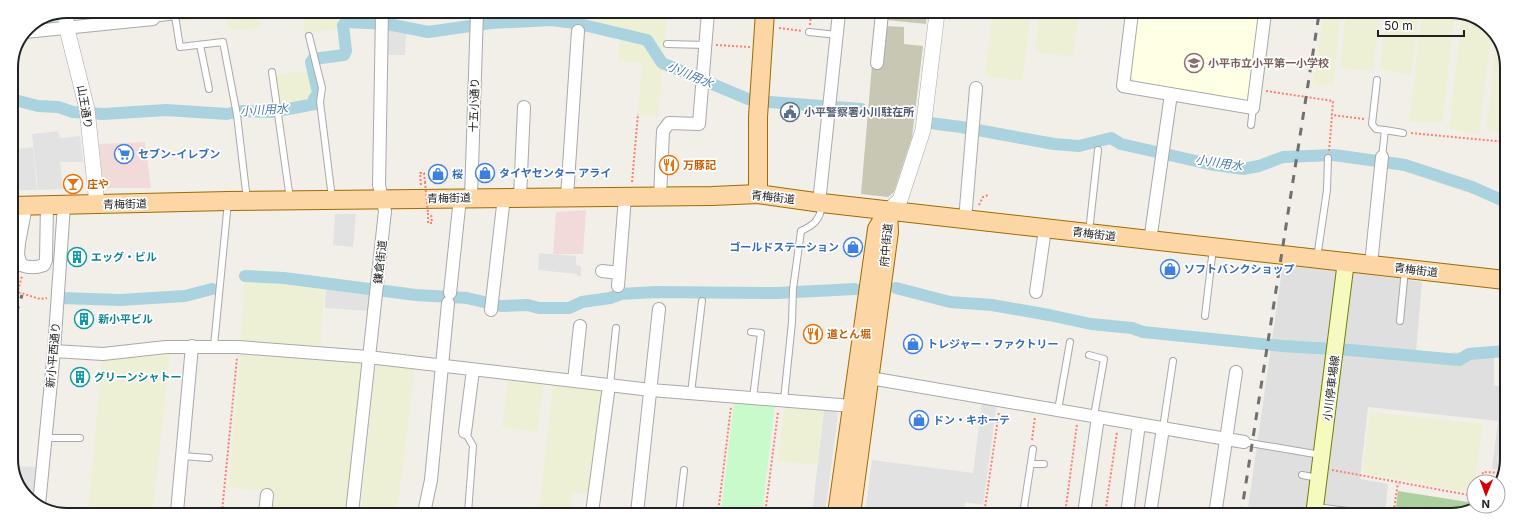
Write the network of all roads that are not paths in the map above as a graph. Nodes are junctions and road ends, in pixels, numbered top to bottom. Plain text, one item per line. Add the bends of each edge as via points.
1 (66, 18) edge
2 (103, 18) edge
3 (136, 18) edge
4 (175, 18) edge
5 (708, 18) edge
6 (839, 18) edge
7 (882, 18) edge
8 (936, 18) edge
9 (1131, 18) edge
10 (1265, 18) edge
11 (382, 19) edge
12 (768, 20) edge
13 (476, 22) edge
14 (104, 24) junction
15 (67, 29) junction
16 (33, 31) edge
17 (578, 31) dead end
18 (809, 32) road end
19 (837, 34) junction
20 (309, 36) dead end
21 (667, 44) dead end
22 (200, 45) junction
23 (706, 45) junction
24 (877, 63) dead end
25 (272, 72) dead end
26 (1377, 80) dead end
27 (976, 88) dead end
28 (209, 89) dead end
29 (1170, 94) junction
30 (524, 106) dead end
31 (1253, 108) junction
32 (1251, 125) dead end
33 (1385, 130) junction
34 (1404, 132) road end
35 (1098, 150) dead end
36 (1328, 158) dead end
37 (1382, 162) joint
38 (629, 190) junction
39 (758, 194) junction
40 (660, 196) junction
41 (512, 197) junction
42 (567, 197) junction
43 (466, 198) junction
44 (382, 199) junction
45 (290, 200) junction
46 (332, 200) junction
47 (228, 201) junction
48 (247, 201) junction
49 (820, 203) junction
50 (97, 204) junction
51 (55, 205) junction
52 (18, 206) edge
53 (888, 211) junction
54 (972, 215) junction
55 (1045, 229) junction
56 (1089, 234) junction
57 (1150, 241) junction
58 (1213, 247) junction
59 (1317, 259) junction
60 (1346, 261) junction
61 (1371, 264) junction
62 (1405, 268) junction
63 (602, 271) dead end
64 (619, 273) junction
65 (1500, 279) edge
66 (618, 286) dead end
67 (1036, 292) dead end
68 (702, 301) dead end
69 (492, 305) dead end
70 (659, 309) dead end
71 (1205, 316) dead end
72 (1400, 321) dead end
73 (580, 326) dead end
74 (616, 328) dead end
75 (751, 332) dead end
76 (1070, 342) dead end
77 (192, 346) junction
78 (214, 346) junction
79 (54, 351) junction
80 (1090, 355) dead end
81 (368, 357) junction
82 (1173, 361) dead end
83 (442, 366) junction
84 (473, 370) junction
85 (1236, 372) dead end
86 (870, 378) junction
87 (574, 381) junction
88 (609, 385) junction
89 (652, 390) junction
90 (691, 393) junction
91 (753, 398) junction
92 (782, 400) junction
93 (852, 406) junction
94 (1058, 410) junction
95 (1096, 417) junction
96 (1139, 424) junction
97 (1163, 428) junction
98 (465, 432) joint
99 (46, 438) junction
100 (80, 438) dead end
101 (1226, 439) junction
102 (1244, 442) joint
103 (1033, 449) road end
104 (182, 456) junction
105 (210, 458) dead end
106 (1031, 464) junction
107 (1044, 464) dead end
108 (1321, 467) junction
109 (684, 470) dead end
110 (1302, 475) dead end
111 (267, 495) dead end
112 (40, 500) edge
113 (177, 508) edge
114 (266, 508) edge
115 (353, 508) edge
116 (425, 508) edge
117 (468, 508) edge
118 (593, 508) edge
119 (638, 508) edge
120 (679, 508) edge
121 (838, 508) edge
122 (852, 508) edge
123 (1023, 508) edge
124 (1085, 508) edge
125 (1128, 508) edge
126 (1151, 508) edge
127 (1216, 508) edge
128 (1312, 508) edge

1 - 15 street, 山王通り
2 - 14 lane
3 - 14 street
4 - 22 lane via 180,47
5 - 23 street
6 - 19 street
7 - 24 street
8 - 53 street via 923,130 900,200
9 - 29 street via 1123,86
10 - 31 street
11 - 44 street, 鎌倉街道 via 379,185
12 - 39 main road via 758,117
13 - 43 street, 十五小通り
14 - 15 street
15 - 16 street
15 - 50 street, 山王通り via 88,114
17 - 42 street
18 - 19 lane
19 - 49 street
20 - 46 lane via 322,88 320,102
21 - 23 lane
22 - 28 lane
22 - 48 lane via 223,42 238,115
23 - 40 street via 700,124 669,124 663,131
25 - 45 lane
26 - 33 lane via 1372,124 1376,129
27 - 54 street via 972,134
29 - 31 street
29 - 57 street
30 - 41 street
31 - 32 lane
33 - 34 lane
33 - 37 lane
35 - 56 lane
36 - 59 lane via 1327,190
37 - 61 street
38 - 40 main road, 青梅街道
38 - 42 main road, 青梅街道
38 - 64 street
39 - 40 main road, 青梅街道
39 - 49 main road, 青梅街道
41 - 42 main road, 青梅街道
41 - 43 main road, 青梅街道
41 - 69 street
43 - 44 main road, 青梅街道
43 - 83 street, 十五小通り via 449,298
44 - 46 main road, 青梅街道
44 - 81 street, 鎌倉街道 via 385,211
45 - 46 main road, 青梅街道
45 - 48 main road, 青梅街道
47 - 48 main road, 青梅街道
47 - 50 main road, 青梅街道
47 - 78 lane
49 - 53 main road, 青梅街道
49 - 92 lane via 821,216 814,225 801,231
50 - 51 main road, 青梅街道
51 - 52 main road, 青梅街道
51 - 52 street via 46,260 44,265 36,268 22,265 18,255
51 - 79 street, 新小平西通り
53 - 54 main road, 青梅街道
53 - 86 main road, 府中街道 via 889,232
53 - 93 main road, 府中街道 via 877,229
54 - 55 main road, 青梅街道
55 - 56 main road, 青梅街道
55 - 67 street
56 - 57 main road, 青梅街道
57 - 58 main road, 青梅街道
58 - 59 main road, 青梅街道
58 - 71 lane
59 - 60 main road, 青梅街道
60 - 61 main road, 青梅街道
60 - 108 main road, 小川停車場線
61 - 62 main road, 青梅街道
62 - 65 main road, 青梅街道
62 - 72 lane
63 - 64 street
64 - 66 street
68 - 90 lane
70 - 89 street
73 - 87 street
74 - 88 lane
75 - 91 lane via 761,333
76 - 94 lane
77 - 78 street
77 - 79 street via 103,354
77 - 104 street
78 - 81 street
79 - 99 street, 新小平西通り
80 - 95 lane via 1104,359
81 - 83 street
81 - 115 street, 鎌倉街道
82 - 97 lane
83 - 84 street
83 - 116 street, 十五小通り
84 - 87 street
84 - 98 street
85 - 101 street
86 - 94 street
86 - 122 main road, 府中街道
87 - 88 street
88 - 89 street
88 - 118 street
89 - 90 street
89 - 119 street
90 - 91 street
91 - 92 street
92 - 93 street
93 - 121 main road, 府中街道
94 - 95 street
95 - 96 street
95 - 124 street
96 - 97 street
96 - 125 street
97 - 101 street
97 - 126 street
98 - 117 lane via 473,446
99 - 100 lane
99 - 112 street, 新小平西通り
101 - 102 street
101 - 127 street
102 - 108 lane
103 - 106 lane
104 - 105 lane
104 - 113 street
106 - 107 lane
106 - 123 lane
108 - 110 lane
108 - 128 main road, 小川停車場線
109 - 120 lane
111 - 114 street

